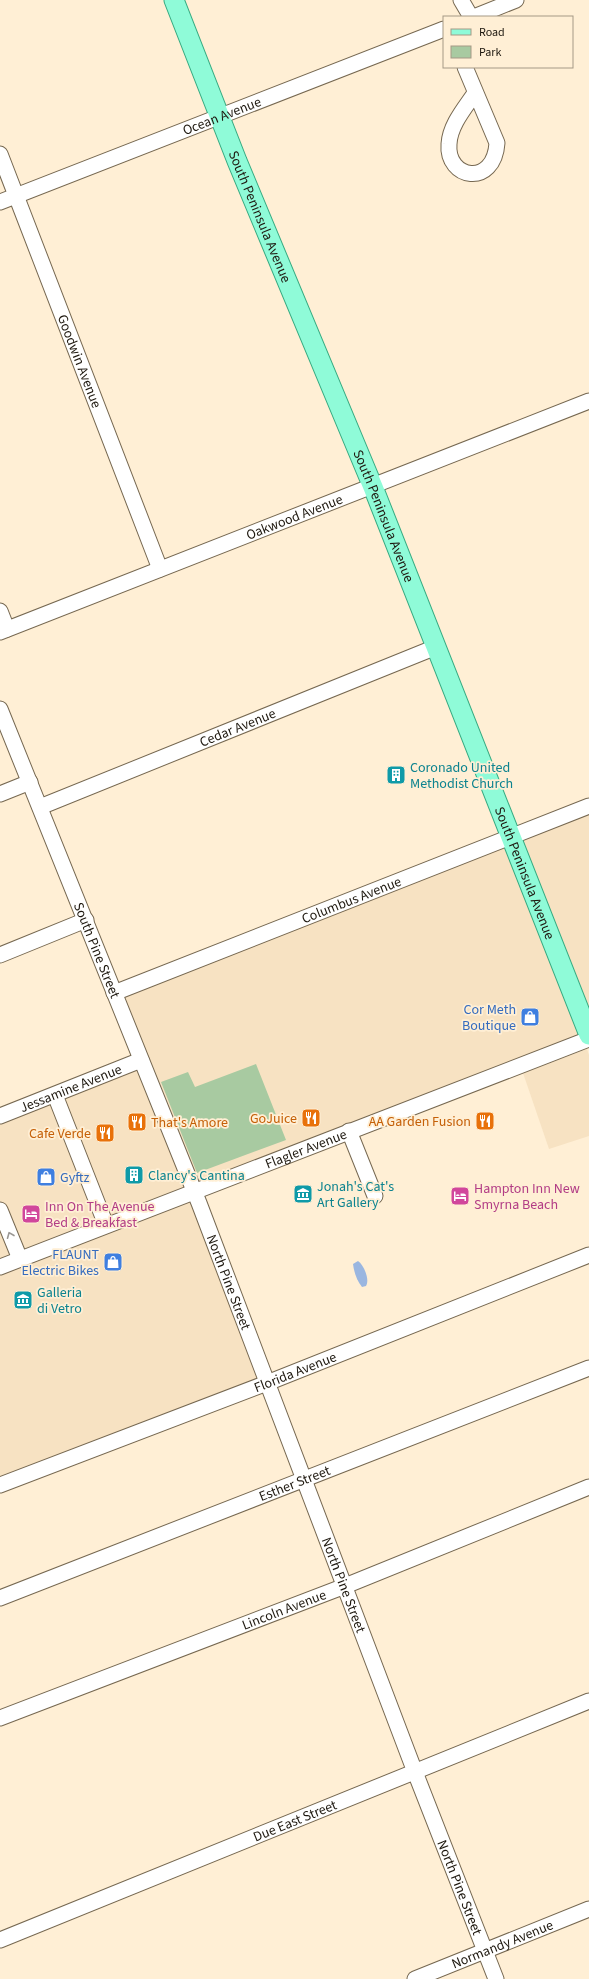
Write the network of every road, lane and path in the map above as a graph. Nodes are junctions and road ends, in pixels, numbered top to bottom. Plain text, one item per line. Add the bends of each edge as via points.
1 (174, 0) edge
2 (461, 0) edge
3 (516, 0) edge
4 (471, 16) edge
5 (475, 16) edge
6 (443, 29) edge
7 (465, 68) edge
8 (476, 92) junction
9 (220, 117) junction
10 (0, 154) edge
11 (16, 195) junction
12 (0, 202) edge
13 (589, 401) edge
14 (372, 487) junction
15 (160, 569) junction
16 (0, 611) edge
17 (4, 631) edge
18 (436, 648) junction
19 (0, 709) edge
20 (30, 782) junction
21 (0, 794) edge
22 (589, 806) edge
23 (40, 807) junction
24 (510, 836) junction
25 (86, 920) junction
26 (0, 955) edge
27 (114, 993) junction
28 (589, 1035) edge
29 (589, 1039) edge
30 (141, 1060) junction
31 (55, 1095) junction
32 (0, 1116) edge
33 (349, 1131) junction
34 (194, 1191) junction
35 (375, 1196) dead end
36 (0, 1210) edge
37 (106, 1225) junction
38 (589, 1255) edge
39 (20, 1259) junction
40 (0, 1266) edge
41 (589, 1368) edge
42 (267, 1383) junction
43 (304, 1480) junction
44 (0, 1485) edge
45 (589, 1487) edge
46 (345, 1586) junction
47 (0, 1598) edge
48 (589, 1701) edge
49 (0, 1718) edge
50 (415, 1772) junction
51 (589, 1909) edge
52 (0, 1940) edge
53 (485, 1951) junction
54 (415, 1979) edge
55 (496, 1979) edge

1 - 9 main road, South Peninsula Avenue
2 - 4 street
3 - 5 street
6 - 9 street, Ocean Avenue
7 - 8 street
8 - 8 street via 497,143 497,154 493,163 476,173 465,172 456,167 451,159 449,144 456,122
9 - 11 street, Ocean Avenue
9 - 14 main road, South Peninsula Avenue
10 - 11 street, Goodwin Avenue
11 - 12 street, Ocean Avenue
11 - 15 street, Goodwin Avenue
13 - 14 street, Oakwood Avenue
14 - 15 street, Oakwood Avenue
14 - 18 main road, South Peninsula Avenue
15 - 17 street, Oakwood Avenue
16 - 17 street
18 - 23 street, Cedar Avenue
18 - 24 main road, South Peninsula Avenue
19 - 20 street, South Pine Street
20 - 21 street
20 - 23 street, South Pine Street
22 - 24 street, Columbus Avenue
23 - 25 street, South Pine Street
24 - 27 street, Columbus Avenue
24 - 28 main road, South Peninsula Avenue
25 - 26 street
25 - 27 street, South Pine Street
27 - 30 street, South Pine Street
29 - 33 street, Flagler Avenue
30 - 31 street, Jessamine Avenue
30 - 34 street, South Pine Street
31 - 32 street, Jessamine Avenue
31 - 37 street
33 - 34 street, Flagler Avenue
33 - 35 street
34 - 37 street, Flagler Avenue
34 - 42 street, North Pine Street
39 -> 36 street
37 - 39 street, Flagler Avenue
38 - 42 street, Florida Avenue
39 - 40 street, Flagler Avenue
41 - 43 street, Esther Street
42 - 43 street, North Pine Street
42 - 44 street, Florida Avenue
43 - 46 street, North Pine Street
43 - 47 street, Esther Street
45 - 46 street, Lincoln Avenue
46 - 49 street, Lincoln Avenue
46 - 50 street, North Pine Street
48 - 50 street, Due East Street
50 - 52 street, Due East Street
50 - 53 street, North Pine Street
51 - 53 street, Normandy Avenue
53 - 54 street, Normandy Avenue
53 - 55 street, North Pine Street

